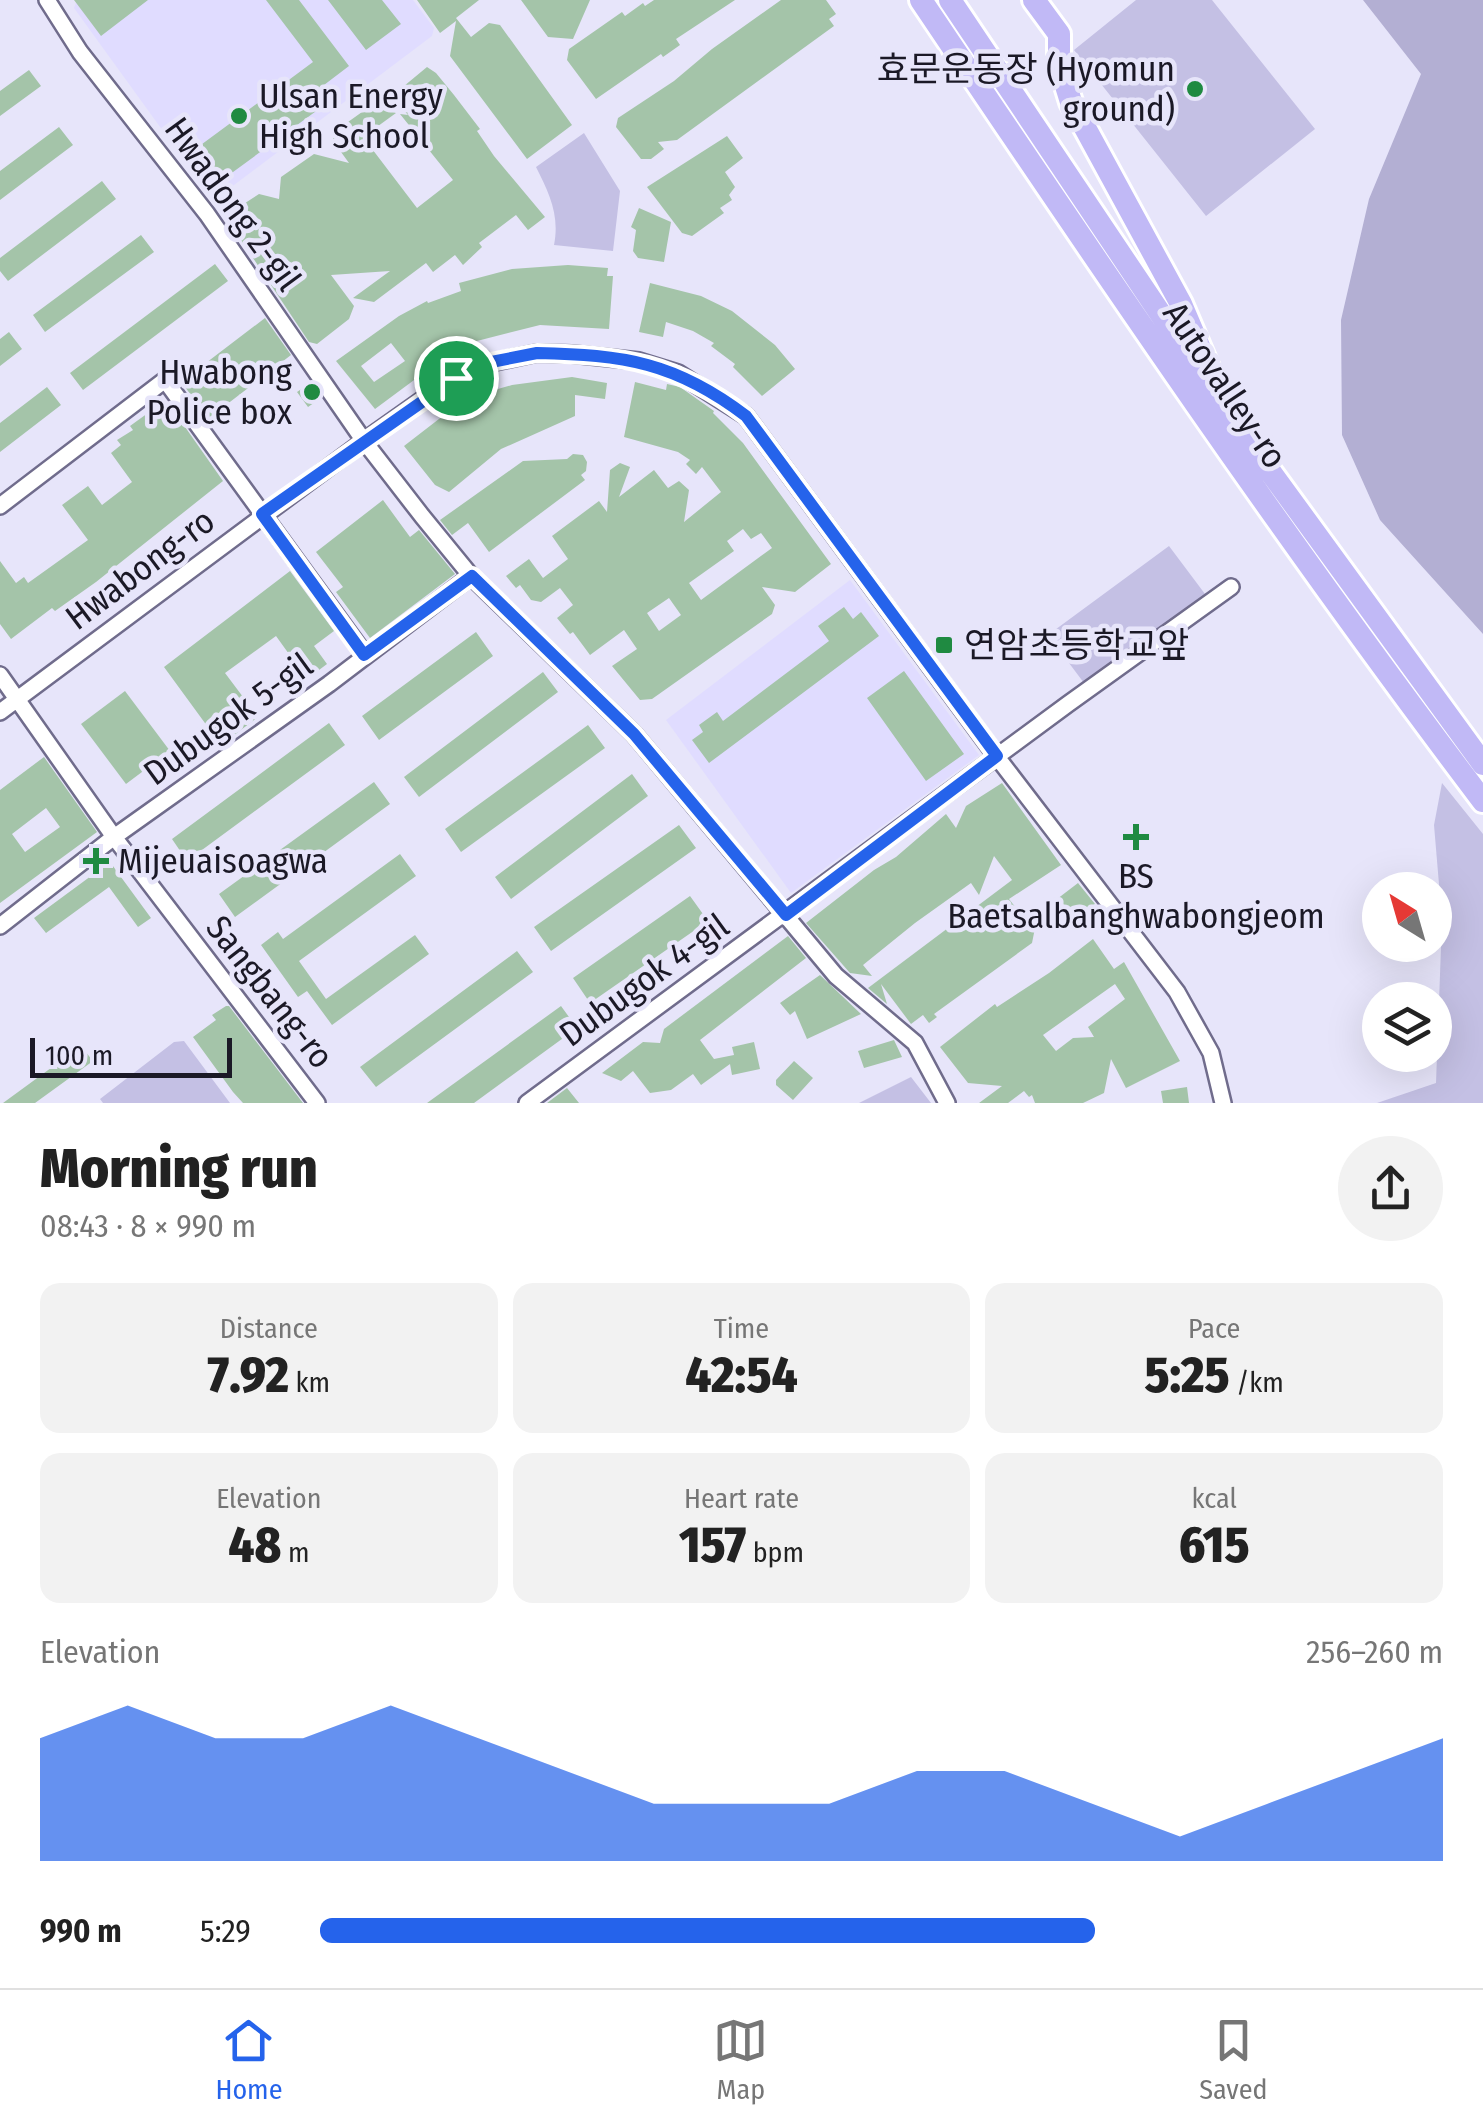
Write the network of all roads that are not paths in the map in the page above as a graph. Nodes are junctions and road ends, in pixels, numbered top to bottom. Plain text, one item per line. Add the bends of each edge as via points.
1 (921, 0) edge
2 (950, 0) edge
3 (1034, 0) edge
4 (50, 2) edge
5 (1221, 404) junction
6 (364, 440) junction
7 (0, 506) edge
8 (262, 514) junction
9 (472, 576) junction
10 (1232, 587) dead end
11 (364, 655) junction
12 (0, 675) edge
13 (1425, 686) junction
14 (18, 698) junction
15 (0, 712) edge
16 (1483, 743) edge
17 (997, 756) junction
18 (1483, 764) edge
19 (1483, 801) edge
20 (114, 837) junction
21 (786, 915) junction
22 (0, 926) edge
23 (318, 1103) edge
24 (527, 1103) edge
25 (947, 1103) edge
26 (1223, 1103) edge

1 - 19 highway, Autovalley-ro via 1255,491
2 - 5 highway, Autovalley-ro
3 - 5 highway via 1059,34 1070,102 1200,344
4 - 6 street, Hwadong 2-gil
5 - 13 highway, Autovalley-ro
6 - 8 street, Hwabong-ro
6 - 9 street, Hwadong 2-gil
6 - 17 street, Hwabong-ro via 456,378 507,358 554,353 639,360 694,381 746,416
7 - 8 street via 165,380
8 - 11 street
8 - 14 street, Hwabong-ro
9 - 11 street, Dubugok 5-gil
9 - 21 street, Hwadong 2-gil via 634,734
10 - 17 street, Dubugok 4-gil
11 - 20 street, Dubugok 5-gil
12 - 14 street, Sangbang-ro
13 - 16 highway
13 - 18 highway, Autovalley-ro
14 - 15 street, Hwabong-ro
14 - 20 street, Sangbang-ro
17 - 21 street, Dubugok 4-gil
17 - 26 street, Hwabong-ro via 1177,992 1210,1053
20 - 22 street, Dubugok 5-gil
20 - 23 street, Sangbang-ro
21 - 24 street, Dubugok 4-gil
21 - 25 street, Hwadong 2-gil via 836,976 915,1043

